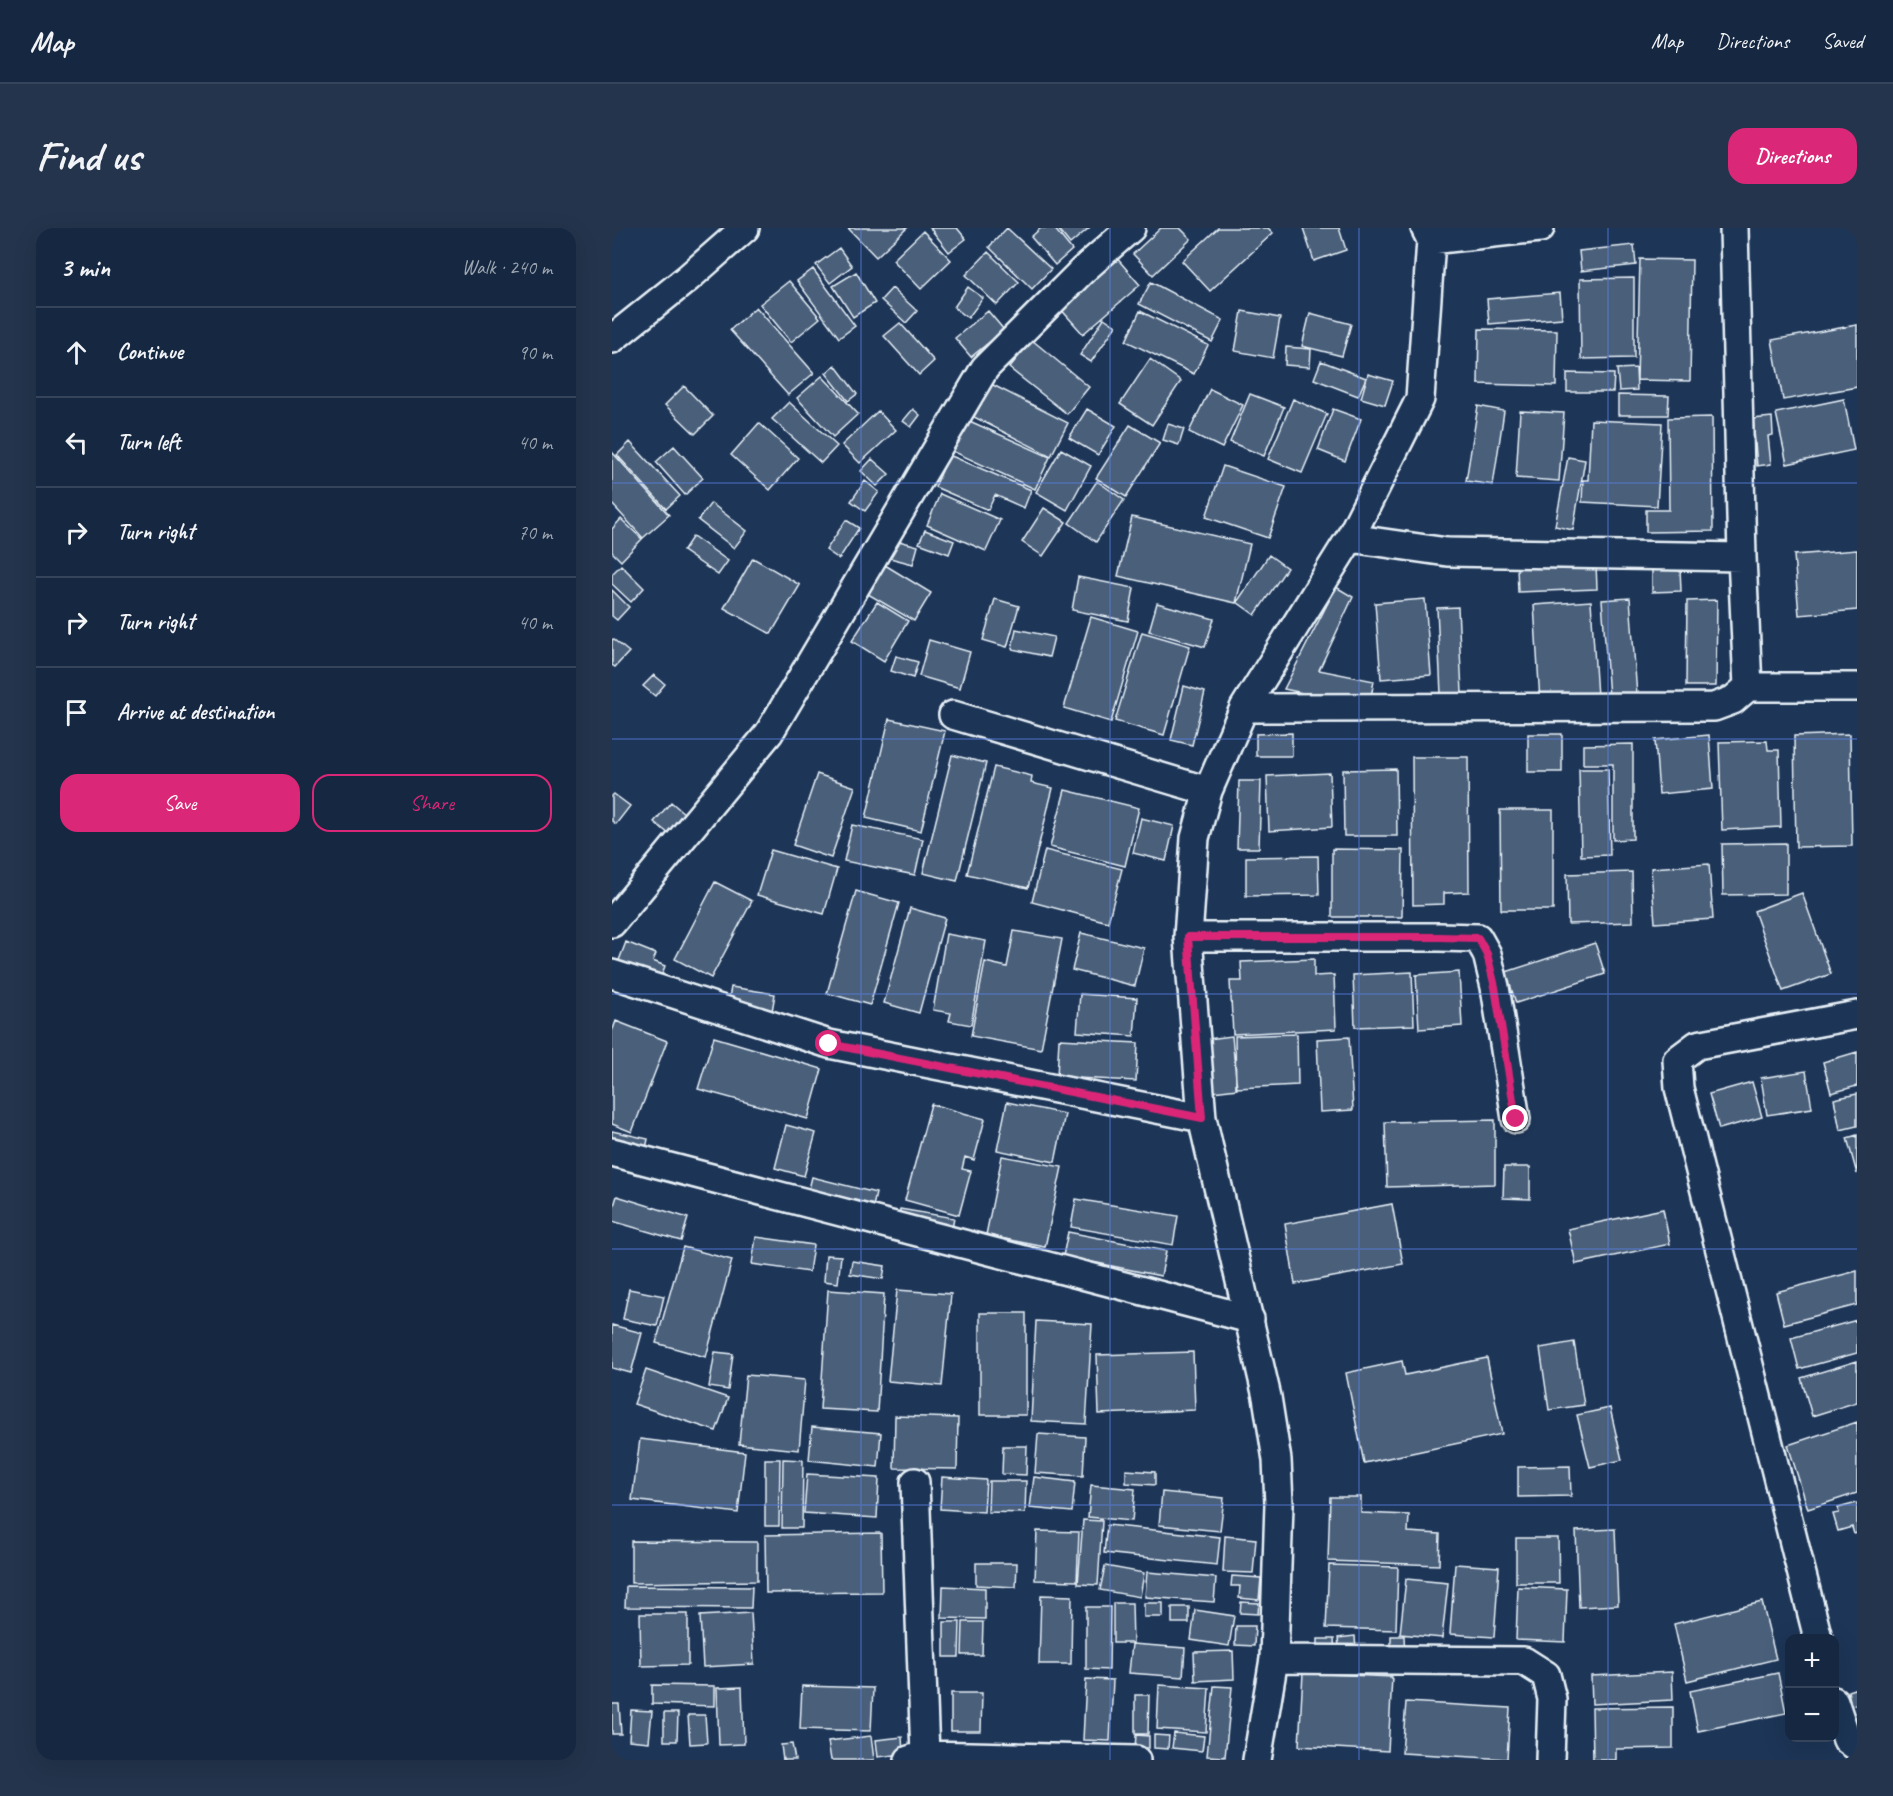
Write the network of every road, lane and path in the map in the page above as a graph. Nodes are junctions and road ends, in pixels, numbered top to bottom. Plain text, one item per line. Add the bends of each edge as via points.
1 (745, 228) edge
2 (1131, 228) edge
3 (1540, 228) edge
4 (1734, 228) edge
5 (1428, 234) edge
6 (612, 339) edge
7 (1350, 538) junction
8 (1742, 557) junction
9 (1748, 687) junction
10 (1857, 687) edge
11 (1244, 708) junction
12 (953, 715) dead end
13 (1208, 791) junction
14 (612, 923) edge
15 (1188, 937) junction
16 (612, 974) edge
17 (1857, 1015) edge
18 (1202, 1118) junction
19 (1516, 1119) dead end
20 (612, 1152) edge
21 (1250, 1319) junction
22 (915, 1482) dead end
23 (1817, 1634) edge
24 (1274, 1659) junction
25 (1839, 1716) edge
26 (1857, 1747) edge
27 (916, 1758) edge
28 (1136, 1760) edge
29 (1257, 1760) edge
30 (1550, 1760) edge

1 - 6 street
2 - 14 street via 985,368 769,733
3 - 5 street
4 - 8 street
5 - 7 street via 1420,399
7 - 8 street via 1447,552
7 - 11 street
8 - 9 street
9 - 10 street
9 - 11 street via 1733,700 1714,707
11 - 13 street
12 - 13 street
13 - 15 street via 1195,838
15 - 18 street
15 - 19 street via 1478,938 1487,954 1495,987
16 - 18 street via 829,1044
17 - 23 street via 1697,1044 1677,1060 1679,1088
18 - 21 street
20 - 21 street
21 - 24 street via 1268,1397 1277,1460
22 - 27 street
24 - 29 street
24 - 30 street via 1524,1660 1546,1675 1552,1699
25 - 26 street via 1847,1740
27 - 28 street

